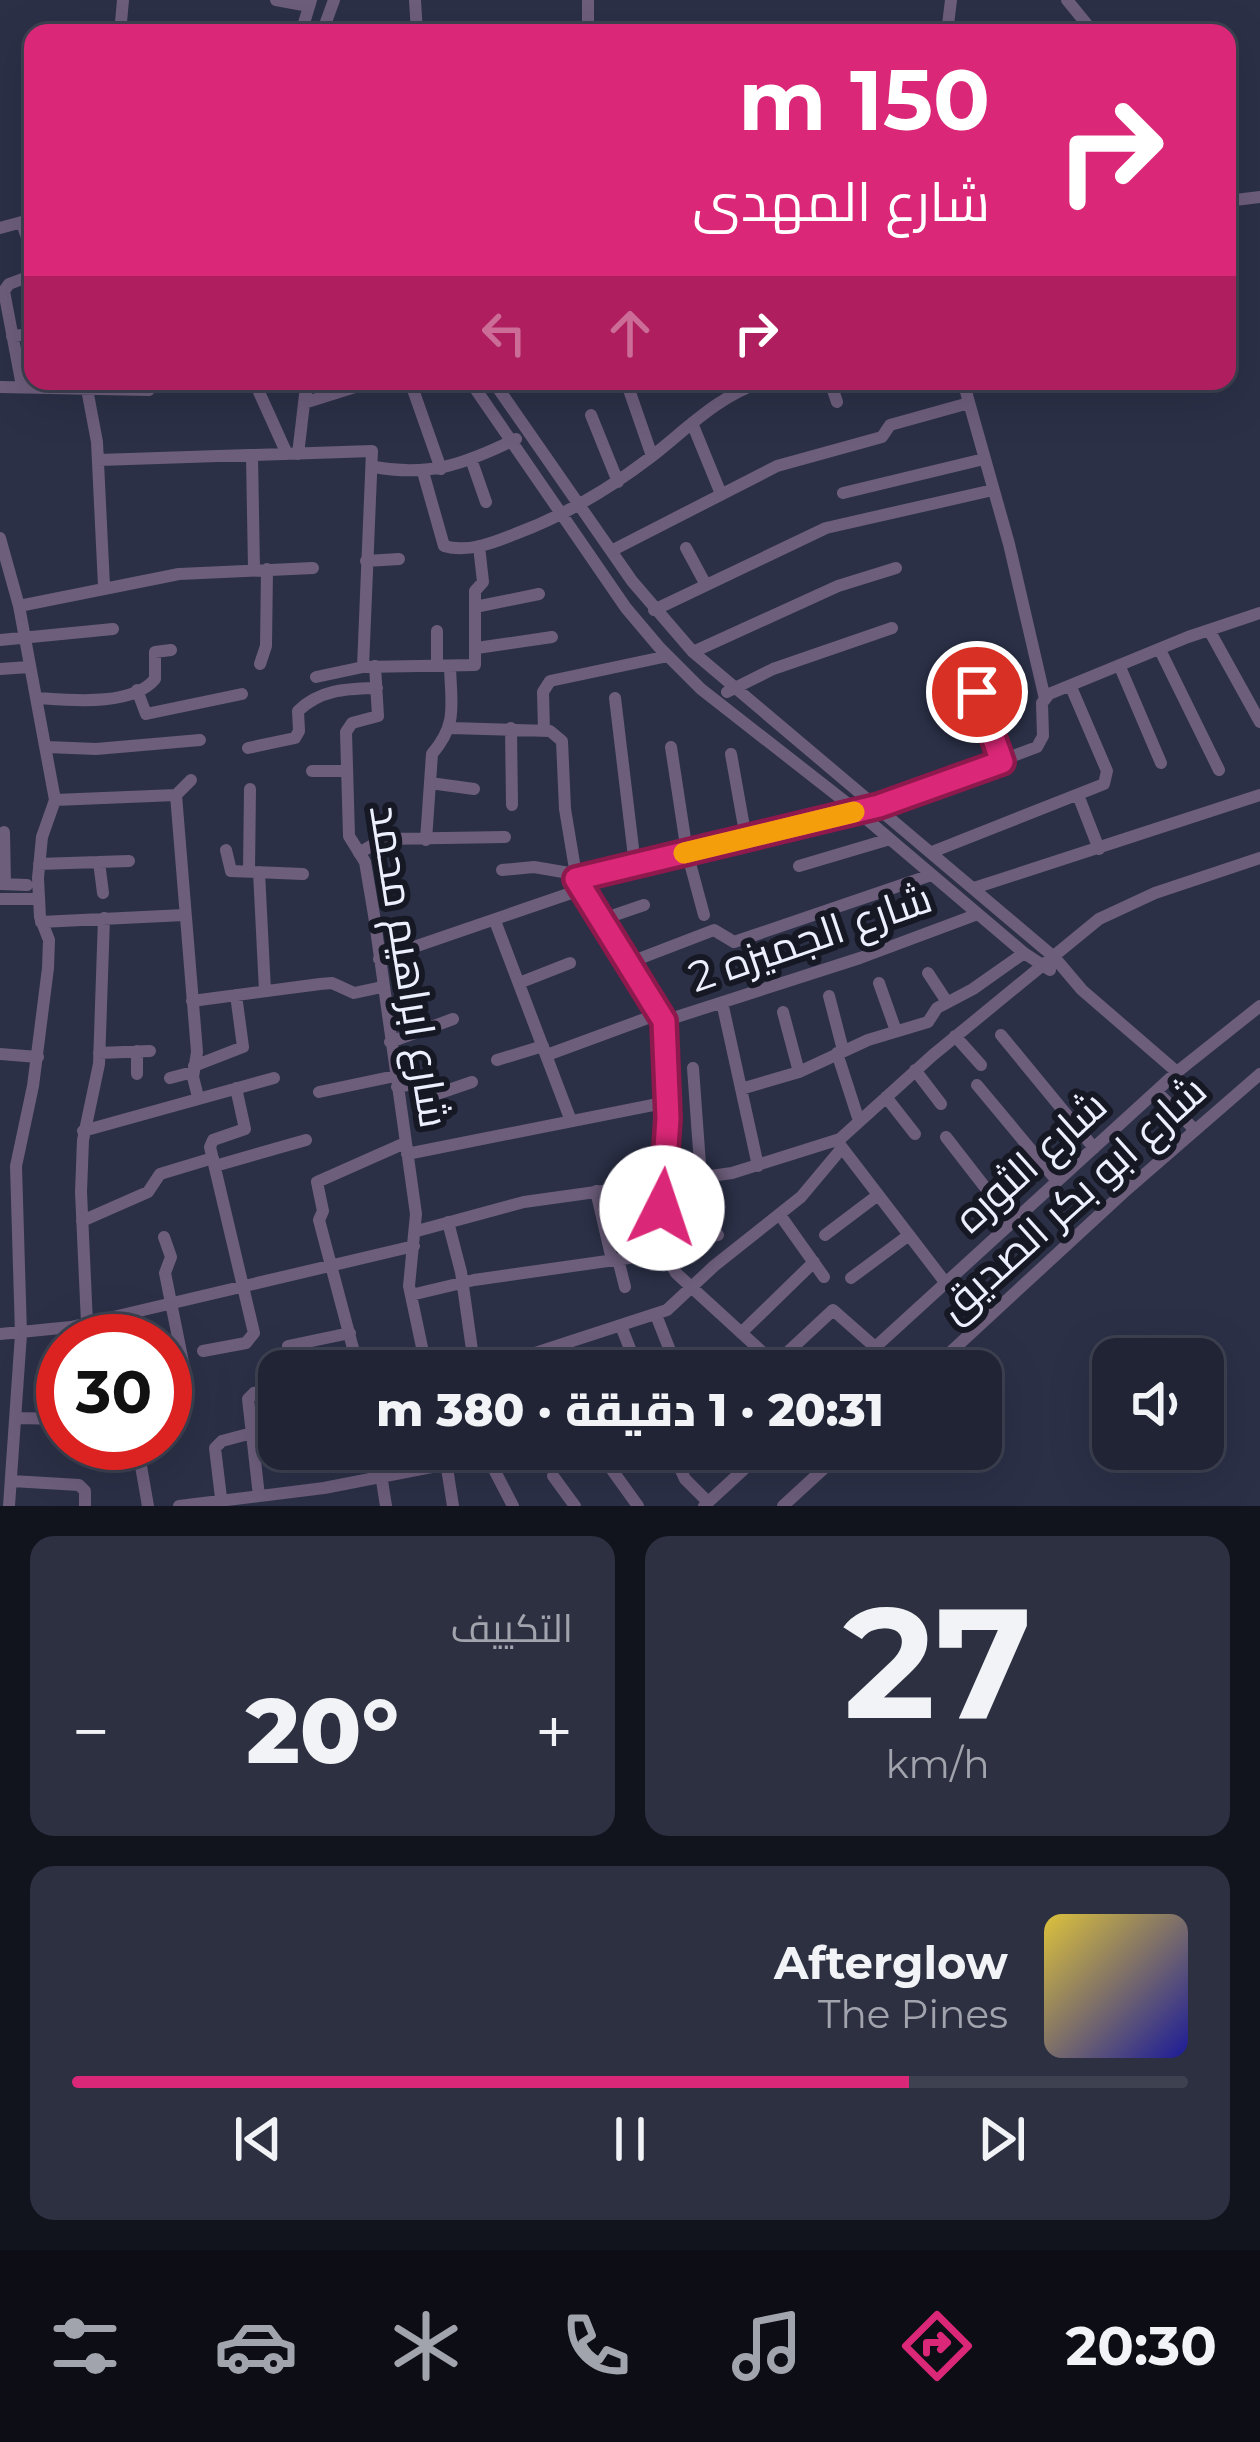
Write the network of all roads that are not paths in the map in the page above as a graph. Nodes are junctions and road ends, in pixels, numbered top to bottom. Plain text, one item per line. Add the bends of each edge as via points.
1 (276, 0) edge
2 (1066, 0) edge
3 (310, 3) edge
4 (1086, 24) edge
5 (24, 278) edge
6 (24, 335) edge
7 (12, 336) junction
8 (22, 386) joint
9 (0, 387) edge
10 (87, 390) edge
11 (259, 390) edge
12 (308, 390) edge
13 (347, 390) edge
14 (413, 390) edge
15 (476, 390) edge
16 (499, 390) edge
17 (629, 390) edge
18 (744, 390) edge
19 (833, 390) edge
20 (965, 390) edge
21 (837, 402) dead end
22 (969, 403) junction
23 (304, 404) junction
24 (591, 415) dead end
25 (692, 423) junction
26 (529, 431) junction
27 (513, 441) junction
28 (293, 454) junction
29 (252, 456) junction
30 (652, 456) junction
31 (471, 459) junction
32 (984, 459) junction
33 (99, 460) junction
34 (374, 467) junction
35 (440, 469) junction
36 (423, 472) junction
37 (618, 482) junction
38 (993, 490) junction
39 (843, 493) dead end
40 (722, 494) junction
41 (486, 502) dead end
42 (580, 503) junction
43 (563, 513) junction
44 (0, 538) edge
45 (479, 546) junction
46 (686, 548) dead end
47 (611, 551) junction
48 (399, 559) dead end
49 (366, 561) junction
50 (314, 568) dead end
51 (896, 568) dead end
52 (261, 569) junction
53 (706, 585) junction
54 (104, 586) junction
55 (539, 594) dead end
56 (19, 606) junction
57 (475, 607) junction
58 (654, 610) junction
59 (1260, 613) edge
60 (892, 628) dead end
61 (113, 629) dead end
62 (1209, 630) junction
63 (437, 631) dead end
64 (552, 637) dead end
65 (22, 638) junction
66 (0, 640) edge
67 (477, 648) junction
68 (171, 650) dead end
69 (1160, 650) junction
70 (693, 652) junction
71 (668, 656) junction
72 (964, 656) dead end
73 (260, 664) dead end
74 (369, 666) junction
75 (444, 666) junction
76 (29, 667) junction
77 (1120, 667) junction
78 (0, 669) edge
79 (316, 677) dead end
80 (1071, 687) junction
81 (377, 688) junction
82 (732, 688) junction
83 (137, 690) junction
84 (242, 694) dead end
85 (37, 698) junction
86 (615, 698) dead end
87 (1045, 699) junction
88 (717, 702) junction
89 (1260, 722) edge
90 (451, 728) junction
91 (512, 728) junction
92 (544, 730) junction
93 (200, 740) dead end
94 (46, 747) junction
95 (670, 747) dead end
96 (248, 748) dead end
97 (730, 754) dead end
98 (1002, 762) junction
99 (1161, 763) dead end
100 (1219, 770) dead end
101 (312, 771) dead end
102 (347, 771) junction
103 (191, 780) dead end
104 (430, 783) junction
105 (250, 789) dead end
106 (473, 789) dead end
107 (176, 795) junction
108 (1078, 795) junction
109 (1260, 795) edge
110 (55, 800) junction
111 (512, 805) dead end
112 (879, 806) junction
113 (857, 812) junction
114 (4, 832) dead end
115 (505, 837) dead end
116 (746, 838) junction
117 (890, 839) junction
118 (426, 840) junction
119 (1099, 849) junction
120 (226, 850) dead end
121 (687, 852) junction
122 (932, 852) junction
123 (359, 853) junction
124 (1260, 858) edge
125 (129, 861) dead end
126 (99, 862) junction
127 (39, 864) junction
128 (635, 865) junction
129 (799, 866) dead end
130 (502, 870) dead end
131 (254, 872) junction
132 (303, 874) dead end
133 (932, 874) junction
134 (577, 881) junction
135 (2, 884) edge
136 (27, 885) dead end
137 (974, 888) junction
138 (103, 893) dead end
139 (0, 899) edge
140 (39, 899) junction
141 (644, 905) dead end
142 (978, 914) junction
143 (184, 915) junction
144 (704, 915) dead end
145 (104, 918) junction
146 (600, 920) junction
147 (495, 921) junction
148 (41, 922) junction
149 (1024, 953) junction
150 (379, 959) junction
151 (1049, 962) junction
152 (570, 963) dead end
153 (628, 963) junction
154 (928, 973) dead end
155 (519, 983) junction
156 (879, 983) dead end
157 (382, 987) junction
158 (265, 991) junction
159 (236, 995) junction
160 (829, 996) dead end
161 (193, 1001) junction
162 (722, 1002) junction
163 (947, 1002) junction
164 (1260, 1006) edge
165 (784, 1012) dead end
166 (662, 1017) junction
167 (453, 1018) dead end
168 (896, 1031) junction
169 (1001, 1035) dead end
170 (956, 1036) junction
171 (390, 1042) junction
172 (545, 1051) junction
173 (840, 1052) junction
174 (99, 1053) junction
175 (0, 1054) edge
176 (38, 1058) junction
177 (497, 1060) dead end
178 (981, 1065) dead end
179 (693, 1068) dead end
180 (194, 1069) junction
181 (915, 1070) junction
182 (799, 1072) junction
183 (1177, 1072) junction
184 (137, 1074) dead end
185 (1260, 1074) edge
186 (170, 1078) dead end
187 (274, 1078) dead end
188 (396, 1081) junction
189 (472, 1082) dead end
190 (977, 1085) dead end
191 (236, 1088) junction
192 (741, 1090) junction
193 (1156, 1091) junction
194 (320, 1092) dead end
195 (199, 1097) junction
196 (886, 1097) junction
197 (668, 1102) junction
198 (940, 1105) dead end
199 (571, 1121) junction
200 (860, 1121) junction
201 (1195, 1130) junction
202 (83, 1131) junction
203 (915, 1134) dead end
204 (946, 1137) dead end
205 (306, 1140) dead end
206 (839, 1144) junction
207 (1094, 1148) junction
208 (406, 1149) junction
209 (214, 1162) junction
210 (758, 1166) junction
211 (701, 1178) junction
212 (1057, 1181) junction
213 (663, 1183) junction
214 (596, 1191) junction
215 (878, 1195) junction
216 (780, 1215) junction
217 (0, 1218) edge
218 (16, 1219) junction
219 (82, 1221) junction
220 (448, 1222) junction
221 (1012, 1222) junction
222 (825, 1234) dead end
223 (718, 1235) dead end
224 (909, 1235) junction
225 (164, 1237) dead end
226 (416, 1239) junction
227 (662, 1247) junction
228 (615, 1260) junction
229 (814, 1262) junction
230 (334, 1265) junction
231 (824, 1277) dead end
232 (851, 1278) dead end
233 (944, 1282) junction
234 (462, 1283) junction
235 (244, 1286) junction
236 (691, 1287) junction
237 (625, 1288) dead end
238 (411, 1295) junction
239 (171, 1301) junction
240 (87, 1314) edge
241 (124, 1314) edge
242 (174, 1314) edge
243 (656, 1315) junction
244 (621, 1326) junction
245 (36, 1332) edge
246 (350, 1333) junction
247 (741, 1333) junction
248 (0, 1334) edge
249 (21, 1334) junction
250 (288, 1346) dead end
251 (874, 1347) junction
252 (354, 1350) edge
253 (423, 1350) edge
254 (473, 1350) edge
255 (544, 1350) edge
256 (630, 1350) edge
257 (670, 1350) edge
258 (758, 1350) edge
259 (794, 1350) edge
260 (871, 1350) edge
261 (953, 1350) edge
262 (203, 1351) dead end
263 (0, 1384) edge
264 (17, 1384) junction
265 (258, 1394) edge
266 (16, 1418) junction
267 (36, 1418) edge
268 (258, 1430) edge
269 (252, 1431) junction
270 (142, 1470) edge
271 (382, 1470) edge
272 (404, 1470) edge
273 (447, 1470) edge
274 (501, 1470) edge
275 (612, 1470) edge
276 (680, 1470) edge
277 (743, 1470) edge
278 (822, 1470) edge
279 (383, 1477) junction
280 (553, 1477) dead end
281 (12, 1481) junction
282 (260, 1496) junction
283 (297, 1499) edge
284 (220, 1501) edge
285 (0, 1504) edge
286 (706, 1504) edge
287 (9, 1506) edge
288 (85, 1506) edge
289 (148, 1506) edge
290 (179, 1506) edge
291 (386, 1506) edge
292 (453, 1506) edge
293 (513, 1506) edge
294 (575, 1506) edge
295 (638, 1506) edge
296 (783, 1506) edge

1 - 3 street
2 - 4 street
5 - 7 street via 4,291
6 - 7 street
7 - 8 street
8 - 9 street
10 - 33 street
11 - 28 street
12 - 23 street
13 - 23 street
14 - 35 street
15 - 27 street
16 - 26 street
17 - 30 street
18 - 25 street
19 - 21 street
20 - 22 street
22 - 32 street
22 - 40 street via 795,459
23 - 28 street
24 - 37 street
25 - 30 street
25 - 40 street
26 - 27 street
26 - 42 street
27 - 31 street
27 - 43 street
28 - 29 street
28 - 34 street via 373,451
29 - 33 street
29 - 52 street
30 - 37 street
31 - 35 street
31 - 41 street
32 - 38 street
32 - 39 street
33 - 54 street
34 - 36 street
34 - 49 street
35 - 36 street
36 - 45 street via 444,546
37 - 42 street
38 - 53 street via 826,528
38 - 87 street
40 - 47 street
42 - 43 street
42 - 47 street
43 - 45 street
43 - 71 street
44 - 56 street
45 - 57 street via 483,582
46 - 53 street
47 - 58 street
48 - 49 street
49 - 74 street
50 - 52 street
51 - 70 street
52 - 54 street
52 - 73 street
53 - 58 street
54 - 56 street
55 - 57 street
56 - 65 street
57 - 67 street
58 - 70 street
59 - 62 street
60 - 82 street
61 - 65 street
62 - 69 street
62 - 89 street
63 - 75 street
64 - 67 street
65 - 66 street
65 - 76 street
67 - 75 street via 475,664
68 - 83 street via 155,652 154,682
69 - 77 street
69 - 100 street
70 - 82 street
71 - 88 street
71 - 92 street via 550,681
72 - 98 street
74 - 75 street
74 - 79 street
74 - 81 street
75 - 90 street
76 - 78 street
76 - 85 street
77 - 80 street
77 - 99 street
80 - 87 street
80 - 108 street via 1108,775
81 - 96 street via 320,695 298,711 295,738
81 - 102 street, شارع ابراهيم محمد via 377,718 347,728
82 - 88 street
82 - 112 street
83 - 84 street via 146,715
83 - 85 street via 92,701
85 - 94 street
86 - 128 street
87 - 98 street via 1041,744
88 - 113 street
90 - 91 street
90 - 104 street via 434,751
91 - 92 street
91 - 111 street
92 - 134 street via 562,741
93 - 94 street
94 - 110 street
95 - 121 street
97 - 116 street
98 - 112 street
101 - 102 street
102 - 123 street, شارع ابراهيم محمد via 350,836
103 - 107 street
104 - 106 street
104 - 118 street
105 - 131 street
107 - 110 street
107 - 143 street
108 - 119 street
108 - 122 street
109 - 119 street
110 - 127 street
112 - 113 street
112 - 122 street
113 - 116 street
113 - 117 street
114 - 135 street
115 - 118 street
116 - 121 street
117 - 129 street
117 - 133 street
118 - 123 street via 383,839
119 - 137 street
120 - 131 street via 230,870
121 - 128 street
121 - 144 street
122 - 137 street
123 - 150 street, شارع ابراهيم محمد
124 - 151 street via 1125,905
125 - 126 street
126 - 127 street
126 - 138 street
127 - 140 street
128 - 134 street
130 - 134 street via 534,868
131 - 132 street
131 - 158 street
133 - 142 street
133 - 153 street via 734,942 713,930
134 - 146 street
134 - 147 street
135 - 136 street
137 - 151 street
139 - 140 street
140 - 148 street
141 - 146 street
142 - 149 street
142 - 162 street, شارع الجميزه 2
143 - 145 street
143 - 161 street
145 - 148 street
145 - 174 street
146 - 153 street
147 - 150 street
147 - 155 street
148 - 176 street via 50,948
149 - 151 street
149 - 163 street
150 - 157 street, شارع ابراهيم محمد
151 - 170 street
151 - 183 street
152 - 155 street
153 - 166 street
154 - 163 street
155 - 172 street
156 - 168 street
157 - 158 street
157 - 171 street, شارع ابراهيم محمد
158 - 159 street
159 - 161 street
159 - 180 street via 243,1047
160 - 173 street
161 - 180 street
162 - 166 street, شارع الجميزه 2
162 - 192 street
163 - 168 street via 928,1022
164 - 183 street, شارع الثوره
165 - 182 street
166 - 172 street, شارع الجميزه 2
166 - 197 street
167 - 171 street
168 - 173 street
169 - 207 street
170 - 178 street
170 - 181 street
171 - 188 street, شارع ابراهيم محمد
172 - 177 street, شارع الجميزه 2
172 - 199 street
173 - 182 street
173 - 200 street
174 - 184 street via 144,1051
174 - 202 street
175 - 176 street
176 - 218 street via 16,1166
179 - 211 street
180 - 186 street
180 - 195 street
181 - 196 street
181 - 198 street
182 - 192 street
183 - 193 street, شارع الثوره
185 - 201 street, شارع ابو بكر الصديق
187 - 191 street
188 - 189 street via 434,1095
188 - 194 street
188 - 208 street, شارع ابراهيم محمد
190 - 212 street
191 - 195 street
191 - 209 street via 246,1125 213,1140
192 - 210 street
193 - 201 street
193 - 207 street, شارع الثوره
195 - 202 street
196 - 200 street
196 - 203 street
197 - 199 street
197 - 213 street
199 - 208 street
200 - 206 street
201 - 261 street, شارع ابو بكر الصديق
202 - 219 street
204 - 221 street
205 - 209 street
206 - 210 street
206 - 215 street
206 - 216 street via 817,1182
207 - 212 street, شارع الثوره
208 - 226 street, شارع ابراهيم محمد
208 - 230 street via 318,1179
209 - 219 street via 160,1174 148,1192
209 - 235 street
210 - 211 street
211 - 213 street
212 - 221 street, شارع الثوره
213 - 214 street
213 - 227 street
214 - 220 street
214 - 228 street
215 - 222 street
215 - 224 street
216 - 229 street
216 - 236 street
217 - 218 street
218 - 249 street
219 - 240 street
220 - 226 street
220 - 234 street
221 - 233 street, شارع الثوره
223 - 227 street
224 - 232 street
224 - 233 street
225 - 239 street
226 - 230 street
226 - 238 street, شارع ابراهيم محمد
227 - 228 street
227 - 236 street
228 - 234 street
228 - 237 street
229 - 231 street
229 - 247 street
230 - 235 street
230 - 246 street
233 - 251 street, شارع الثوره
234 - 238 street
234 - 254 street
235 - 239 street
235 - 262 street via 252,1339
236 - 243 street
236 - 247 street
238 - 253 street, شارع ابراهيم محمد
239 - 241 street
239 - 242 street
243 - 244 street
243 - 257 street
244 - 255 street
244 - 256 street
245 - 249 street
246 - 250 street
246 - 252 street
247 - 258 street
248 - 249 street
249 - 264 street
251 - 259 street via 832,1310
251 - 260 street, شارع الثوره
263 - 264 street
264 - 266 street
265 - 269 street via 249,1396
266 - 267 street
266 - 281 street
268 - 269 street
269 - 282 street
269 - 284 street via 215,1448
270 - 289 street
271 - 279 street
272 - 279 street
273 - 292 street
274 - 293 street
275 - 295 street
276 - 286 street
277 - 286 street
278 - 296 street
279 - 283 street
279 - 291 street
280 - 294 street
281 - 287 street
281 - 288 street via 79,1485
282 - 283 street
282 - 284 street
284 - 290 street
285 - 287 street

